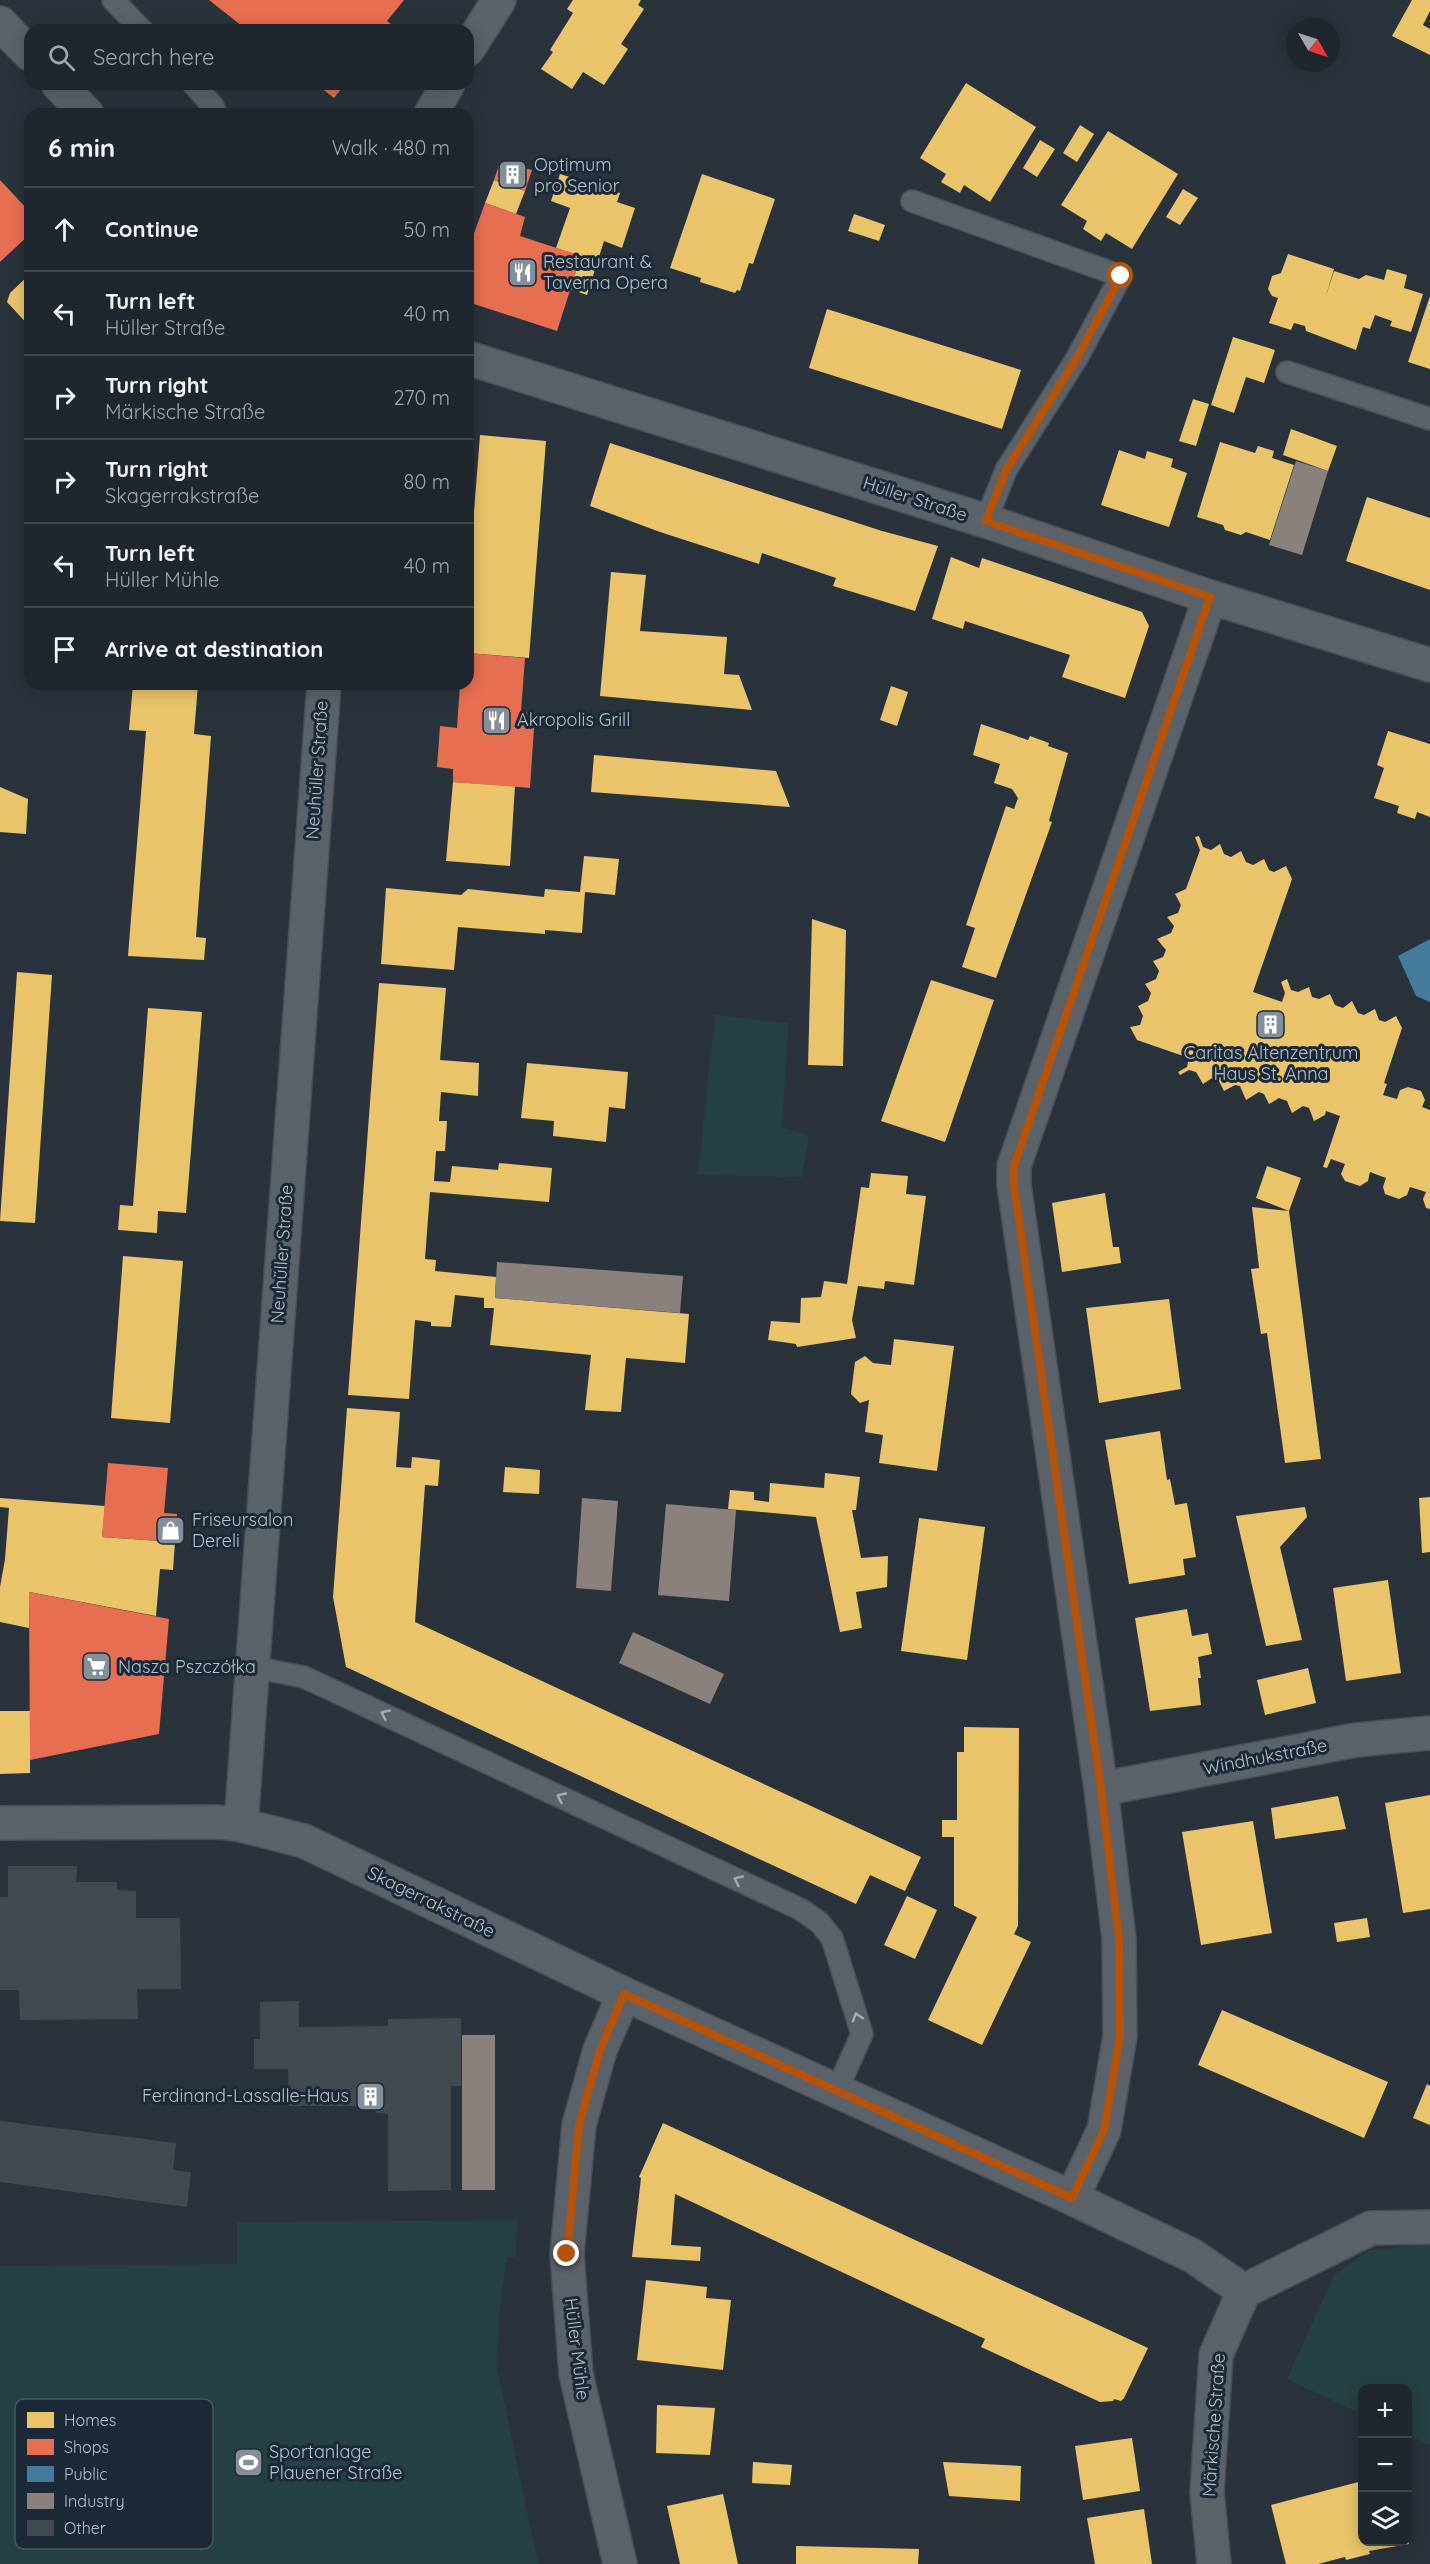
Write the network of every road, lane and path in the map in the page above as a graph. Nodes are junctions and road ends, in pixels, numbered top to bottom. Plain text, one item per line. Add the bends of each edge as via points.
1 (114, 0) edge
2 (499, 0) edge
3 (0, 23) edge
4 (136, 24) edge
5 (474, 40) edge
6 (24, 48) edge
7 (64, 90) edge
8 (198, 90) edge
9 (445, 90) edge
10 (81, 108) edge
11 (214, 108) edge
12 (434, 108) edge
13 (912, 201) dead end
14 (474, 360) edge
15 (1287, 372) dead end
16 (1430, 419) edge
17 (986, 521) junction
18 (1210, 597) junction
19 (1430, 665) edge
20 (324, 690) edge
21 (252, 1667) junction
22 (1430, 1733) edge
23 (1101, 1789) junction
24 (0, 1823) edge
25 (241, 1825) junction
26 (624, 1994) junction
27 (837, 2090) junction
28 (1072, 2198) junction
29 (1430, 2227) edge
30 (1244, 2291) junction
31 (620, 2564) edge
32 (1214, 2564) edge

1 - 4 lane
2 - 5 street
3 - 6 street
7 - 10 street
8 - 11 lane
9 - 12 street
13 - 17 lane via 1121,276 1077,358 1006,470
14 - 17 street, Hüller Straße
15 - 16 lane
17 - 18 street, Hüller Straße
18 - 19 street, Hüller Straße
18 - 23 street via 1014,1166
20 - 21 street, Neuhüller Straße
21 - 25 street, Neuhüller Straße
27 -> 21 lane via 862,2034 832,1938 819,1922 304,1677
22 - 23 street, Windhukstraße via 1356,1740
23 - 28 street via 1119,1939 1120,2036 1104,2130
24 - 25 street, Skagerrakstraße
25 - 26 street, Skagerrakstraße via 304,1841
26 - 27 street, Skagerrakstraße
26 - 31 street, Hüller Mühle via 600,2050 579,2125 567,2254 576,2374
27 - 28 street, Skagerrakstraße
28 - 30 street, Skagerrakstraße via 1193,2256
29 - 30 street via 1371,2228
30 - 32 street, Märkische Straße via 1216,2355 1207,2492

